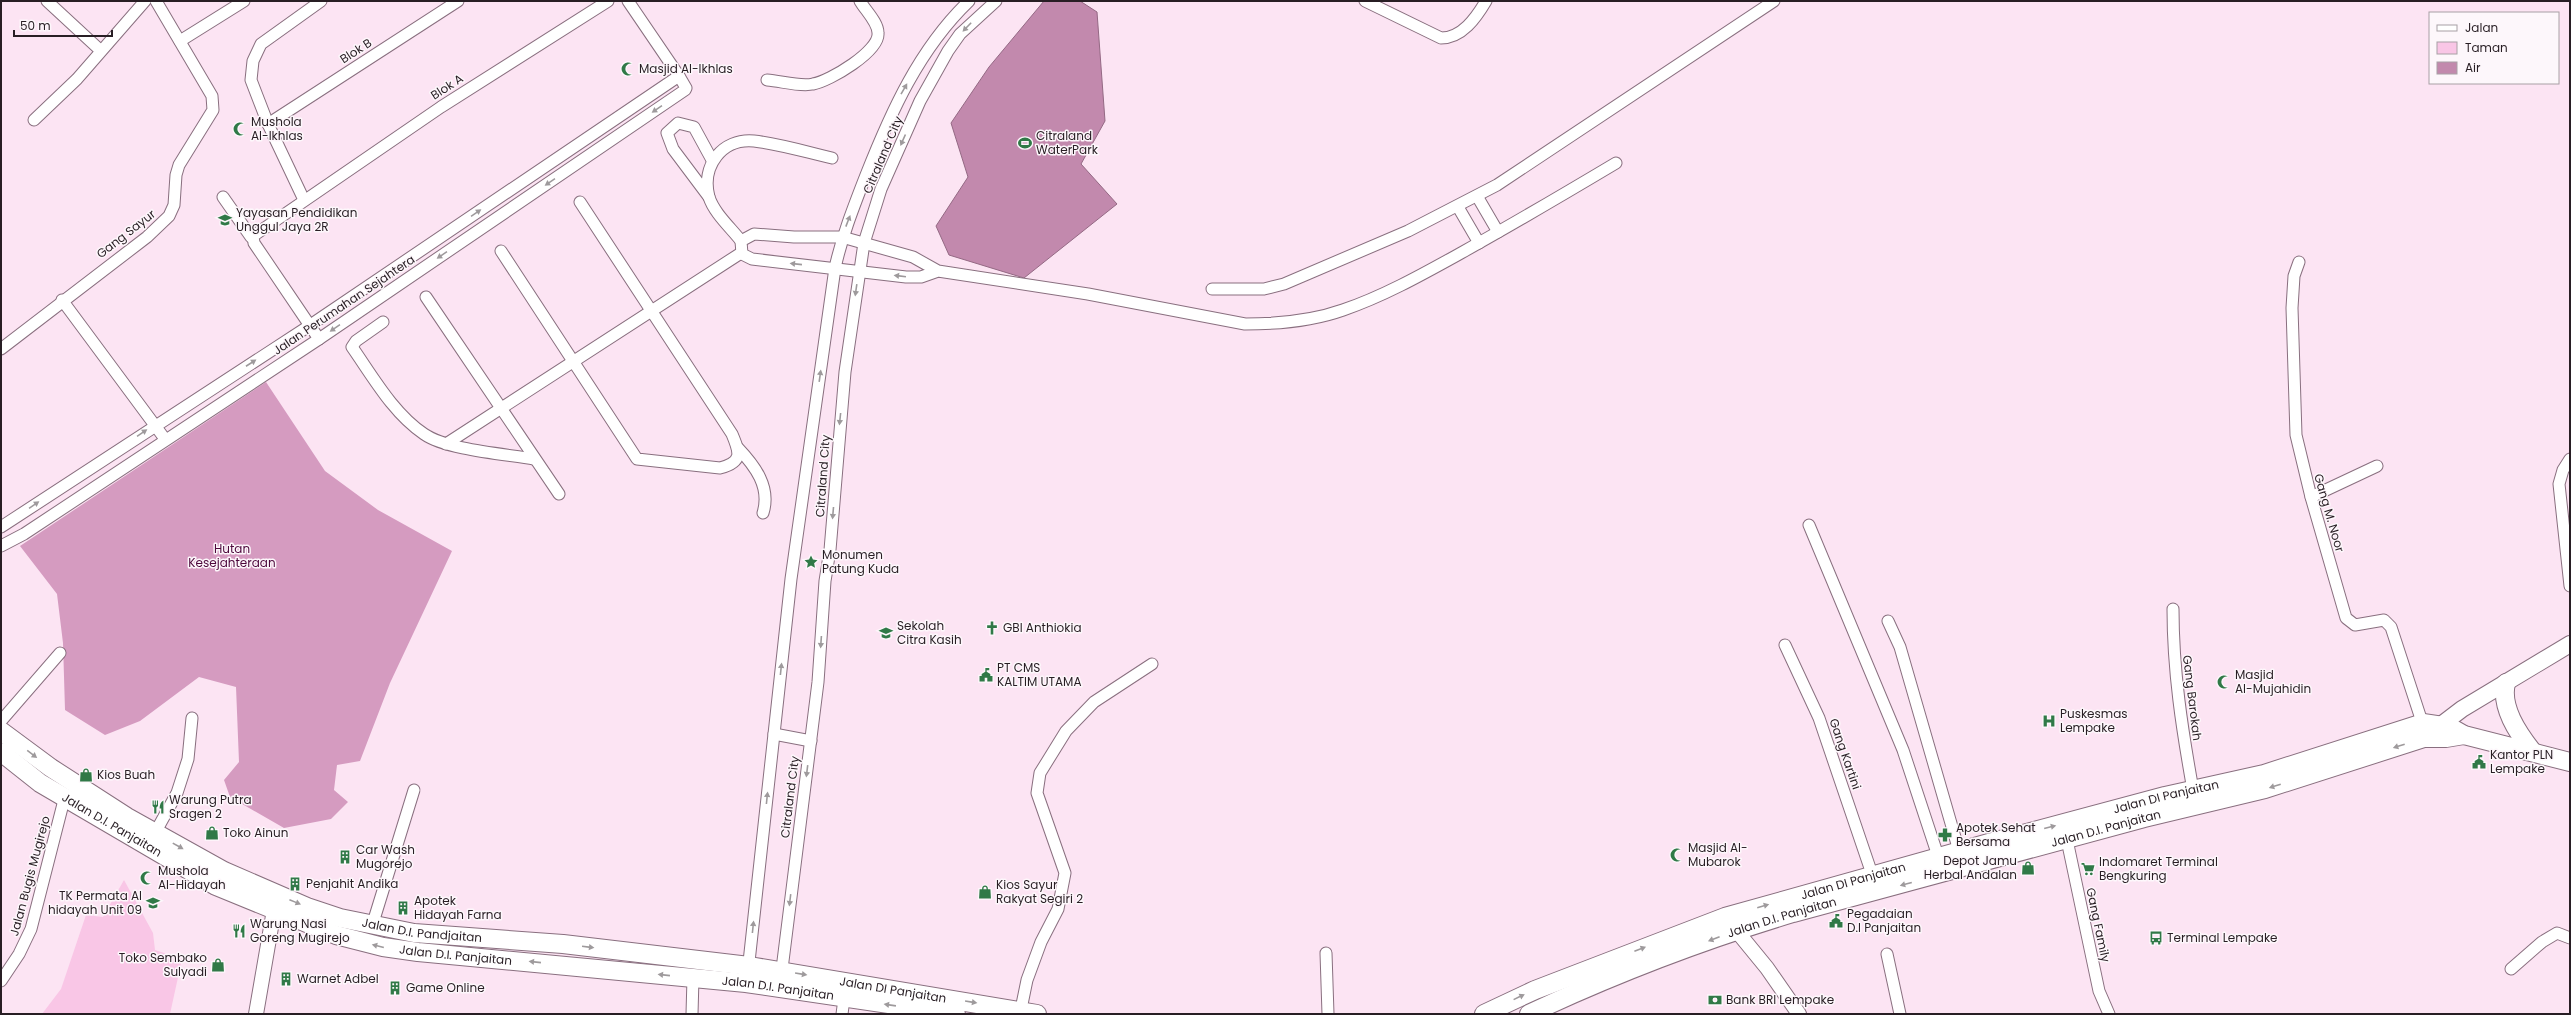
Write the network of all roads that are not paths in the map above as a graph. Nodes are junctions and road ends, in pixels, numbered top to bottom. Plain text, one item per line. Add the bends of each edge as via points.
1 (47, 1) edge
2 (145, 1) edge
3 (156, 1) edge
4 (244, 1) edge
5 (321, 1) edge
6 (458, 1) edge
7 (608, 1) edge
8 (628, 1) edge
9 (860, 1) edge
10 (969, 1) edge
11 (996, 1) edge
12 (1365, 1) edge
13 (1486, 1) edge
14 (1774, 1) edge
15 (180, 41) junction
16 (100, 50) junction
17 (679, 76) junction
18 (767, 80) dead end
19 (34, 120) dead end
20 (268, 124) junction
21 (832, 158) dead end
22 (712, 160) junction
23 (1616, 164) dead end
24 (1477, 196) junction
25 (223, 197) dead end
26 (710, 197) junction
27 (304, 200) junction
28 (580, 202) dead end
29 (1458, 207) junction
30 (1498, 232) junction
31 (251, 237) junction
32 (842, 237) junction
33 (741, 241) junction
34 (864, 243) junction
35 (1479, 243) junction
36 (501, 251) dead end
37 (741, 253) junction
38 (2299, 262) dead end
39 (835, 268) junction
40 (938, 271) junction
41 (858, 273) junction
42 (1212, 289) dead end
43 (426, 297) dead end
44 (62, 300) junction
45 (650, 312) junction
46 (383, 322) dead end
47 (308, 326) junction
48 (319, 339) junction
49 (1, 348) edge
50 (572, 363) junction
51 (502, 408) junction
52 (155, 424) junction
53 (165, 439) junction
54 (446, 444) junction
55 (738, 448) junction
56 (534, 459) junction
57 (2570, 459) edge
58 (2378, 466) dead end
59 (560, 494) dead end
60 (2310, 497) junction
61 (763, 513) dead end
62 (1809, 525) dead end
63 (1, 527) edge
64 (1, 546) edge
65 (2570, 586) edge
66 (2173, 609) dead end
67 (1888, 621) dead end
68 (2570, 644) edge
69 (1785, 645) dead end
70 (60, 653) dead end
71 (1152, 664) dead end
72 (2506, 683) junction
73 (192, 718) dead end
74 (1, 721) edge
75 (1, 731) edge
76 (2431, 731) junction
77 (774, 734) junction
78 (811, 741) junction
79 (2532, 751) junction
80 (1, 752) edge
81 (2570, 762) edge
82 (414, 790) dead end
83 (2193, 790) junction
84 (64, 796) junction
85 (155, 832) junction
86 (2067, 840) junction
87 (1989, 843) junction
88 (1959, 851) junction
89 (1938, 856) junction
90 (1993, 860) junction
91 (1872, 874) junction
92 (275, 902) junction
93 (1731, 924) junction
94 (372, 926) junction
95 (2570, 938) edge
96 (1326, 953) dead end
97 (1887, 954) dead end
98 (2511, 969) dead end
99 (748, 974) junction
100 (693, 978) junction
101 (781, 979) junction
102 (1, 981) edge
103 (843, 1006) edge
104 (1026, 1013) edge
105 (256, 1014) edge
106 (692, 1014) edge
107 (956, 1014) edge
108 (1328, 1014) edge
109 (1484, 1014) edge
110 (1529, 1014) edge
111 (1799, 1014) edge
112 (1900, 1014) edge
113 (2110, 1014) edge

1 - 16 street
2 - 16 street
3 - 15 street, Gang Sayur
4 - 15 street
5 - 20 street via 271,35 261,44 253,61 251,80
6 - 20 street, Blok B
7 - 27 street, Blok A via 441,107
8 - 17 street, Jalan Perumahan Sejahtera
9 - 18 street via 878,32 877,43 872,50 812,85
32 -> 10 street, Citraland City via 889,116 925,53
11 -> 34 street, Citraland City via 960,34 920,101 881,189
12 - 13 street via 1441,38 1451,38 1464,29
14 - 24 street via 1566,141
15 - 44 street, Gang Sayur via 214,104 213,110 179,165 172,210 147,237
16 - 19 street via 77,79
47 -> 17 street, Jalan Perumahan Sejahtera
17 -> 48 street, Jalan Perumahan Sejahtera via 686,88 682,92
20 - 27 street
21 - 22 street via 754,141 737,142 723,149
22 - 26 street via 709,176
22 - 26 street via 694,127 678,123 667,133 673,149
23 - 30 street
24 - 29 street
24 - 30 street
25 - 31 street
26 - 33 street via 714,207
27 - 31 street, Blok A
28 - 45 street
29 - 35 street
29 - 42 street via 1340,262 1284,284 1264,289
30 - 35 street
31 - 47 street
32 - 33 street via 794,238 754,234
32 - 34 street
32 - 39 street, Citraland City
33 - 37 street
34 - 40 street via 913,257
34 - 41 street, Citraland City
35 - 40 street via 1380,295 1342,310 1307,319 1269,324 1245,324 1088,294
36 - 50 street
39 -> 37 street via 752,260
37 - 45 street
38 - 60 street, Gang M. Noor via 2294,276 2292,308 2296,435
39 - 41 street
77 -> 39 street, Citraland City via 791,579
40 -> 41 street via 913,277
41 -> 78 street, Citraland City via 839,430
43 - 51 street
44 - 49 street
44 - 52 street
45 - 50 street
45 - 55 street via 732,434
46 - 54 street via 356,341 352,347 402,414 424,435
47 - 48 street
52 -> 47 street, Jalan Perumahan Sejahtera
48 - 53 street, Jalan Perumahan Sejahtera
50 - 51 street
50 - 55 street via 637,459 720,468 733,465 738,458
51 - 54 street
51 - 56 street
52 - 53 street
63 -> 52 street, Jalan Perumahan Sejahtera
53 - 64 street, Jalan Perumahan Sejahtera via 24,534
54 - 56 street
55 - 61 street via 760,476 766,492
56 - 59 street
57 - 65 street via 2559,484
58 - 60 street
60 - 76 street, Gang M. Noor via 2346,618 2355,625 2384,620 2391,627
62 - 89 street via 1903,750
66 - 83 street, Gang Barokah via 2173,657
67 - 88 street via 1900,646
68 - 72 main road
69 - 91 street, Gang Kartini via 1820,718
70 - 74 street
71 - 104 street via 1094,702 1066,731 1040,773 1037,794 1065,873 1058,909 1041,942 1027,980
72 - 76 main road
72 - 79 highway via 2509,711 2517,729
73 - 85 street via 188,759 177,793
75 -> 85 highway, Jalan D.I. Pandjaitan via 51,768
76 - 79 highway via 2464,735
76 - 83 highway, Jalan DI Panjaitan
76 -> 86 highway, Jalan D.I. Panjaitan via 2265,789
77 - 78 street
99 -> 77 street, Citraland City
78 -> 101 street, Citraland City
79 - 81 highway
80 - 84 highway, Jalan D.I. Panjaitan via 40,783
82 - 94 street
87 -> 83 highway, Jalan DI Panjaitan
84 - 92 highway, Jalan D.I. Panjaitan via 216,886
84 - 102 street, Jalan Bugis Mugirejo via 31,929 19,954
85 -> 92 highway, Jalan D.I. Pandjaitan
86 - 90 highway, Jalan D.I. Panjaitan
86 - 113 street, Gang Family via 2099,991
87 - 88 highway, Jalan DI Panjaitan
87 - 90 highway
88 - 89 highway, Jalan DI Panjaitan
89 - 91 highway, Jalan DI Panjaitan
90 -> 93 highway, Jalan D.I. Panjaitan
93 -> 91 highway, Jalan DI Panjaitan
92 -> 94 highway, Jalan D.I. Pandjaitan
100 -> 92 highway, Jalan D.I. Panjaitan via 383,947 336,935
92 - 105 street
109 -> 93 highway, Jalan DI Panjaitan via 1542,987
93 -> 110 highway, Jalan D.I. Panjaitan
93 - 111 street
94 -> 99 highway, Jalan D.I. Pandjaitan via 414,932 563,944
95 - 98 street via 2557,933 2542,942
96 - 108 street
97 - 112 street
99 - 100 highway, Jalan D.I. Panjaitan
99 - 101 highway, Jalan DI Panjaitan
100 - 106 street
101 - 103 highway, Jalan D.I. Panjaitan
101 -> 104 highway, Jalan DI Panjaitan
107 -> 103 highway, Jalan D.I. Panjaitan

